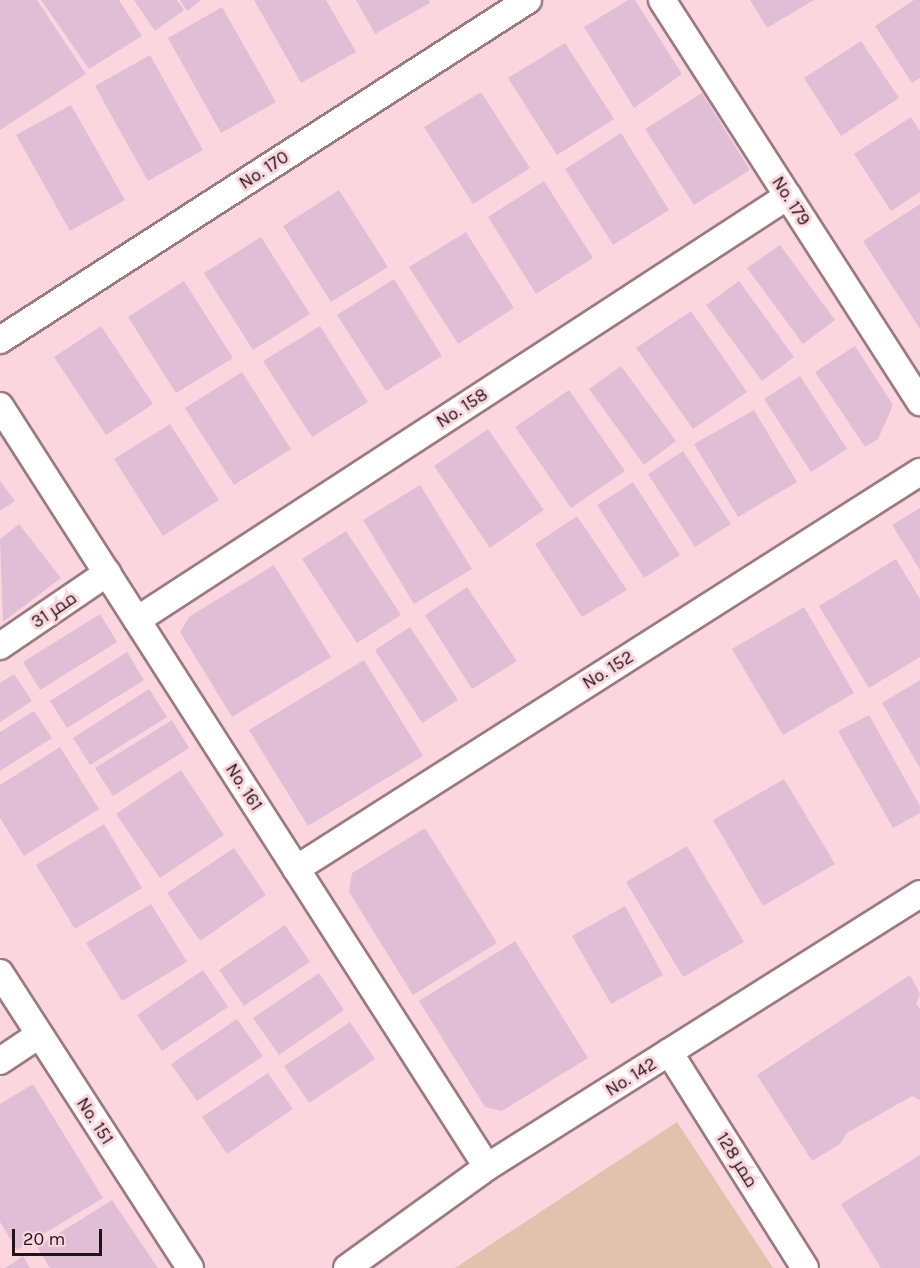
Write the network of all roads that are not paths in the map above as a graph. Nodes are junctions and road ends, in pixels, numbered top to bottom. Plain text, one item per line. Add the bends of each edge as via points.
1 (528, 0) edge
2 (662, 0) edge
3 (788, 196) junction
4 (0, 340) edge
5 (920, 402) edge
6 (0, 406) edge
7 (920, 472) edge
8 (107, 573) junction
9 (137, 620) junction
10 (0, 646) edge
11 (296, 868) junction
12 (920, 894) edge
13 (0, 973) edge
14 (39, 1035) junction
15 (669, 1052) junction
16 (0, 1061) edge
17 (487, 1167) junction
18 (190, 1268) edge
19 (347, 1268) edge
20 (805, 1268) edge

1 - 4 street, No. 170
2 - 3 street, No. 179
3 - 5 street, No. 179
3 - 9 street, No. 158
6 - 8 street, No. 161
7 - 11 street, No. 152
8 - 9 street, No. 161
8 - 10 street, ممر 31
9 - 11 street, No. 161
11 - 17 street, No. 161
12 - 15 street, No. 142
13 - 14 street, No. 151
14 - 16 street
14 - 18 street, No. 151
15 - 17 street, No. 142
15 - 20 street, ممر 128
17 - 19 street, No. 142

